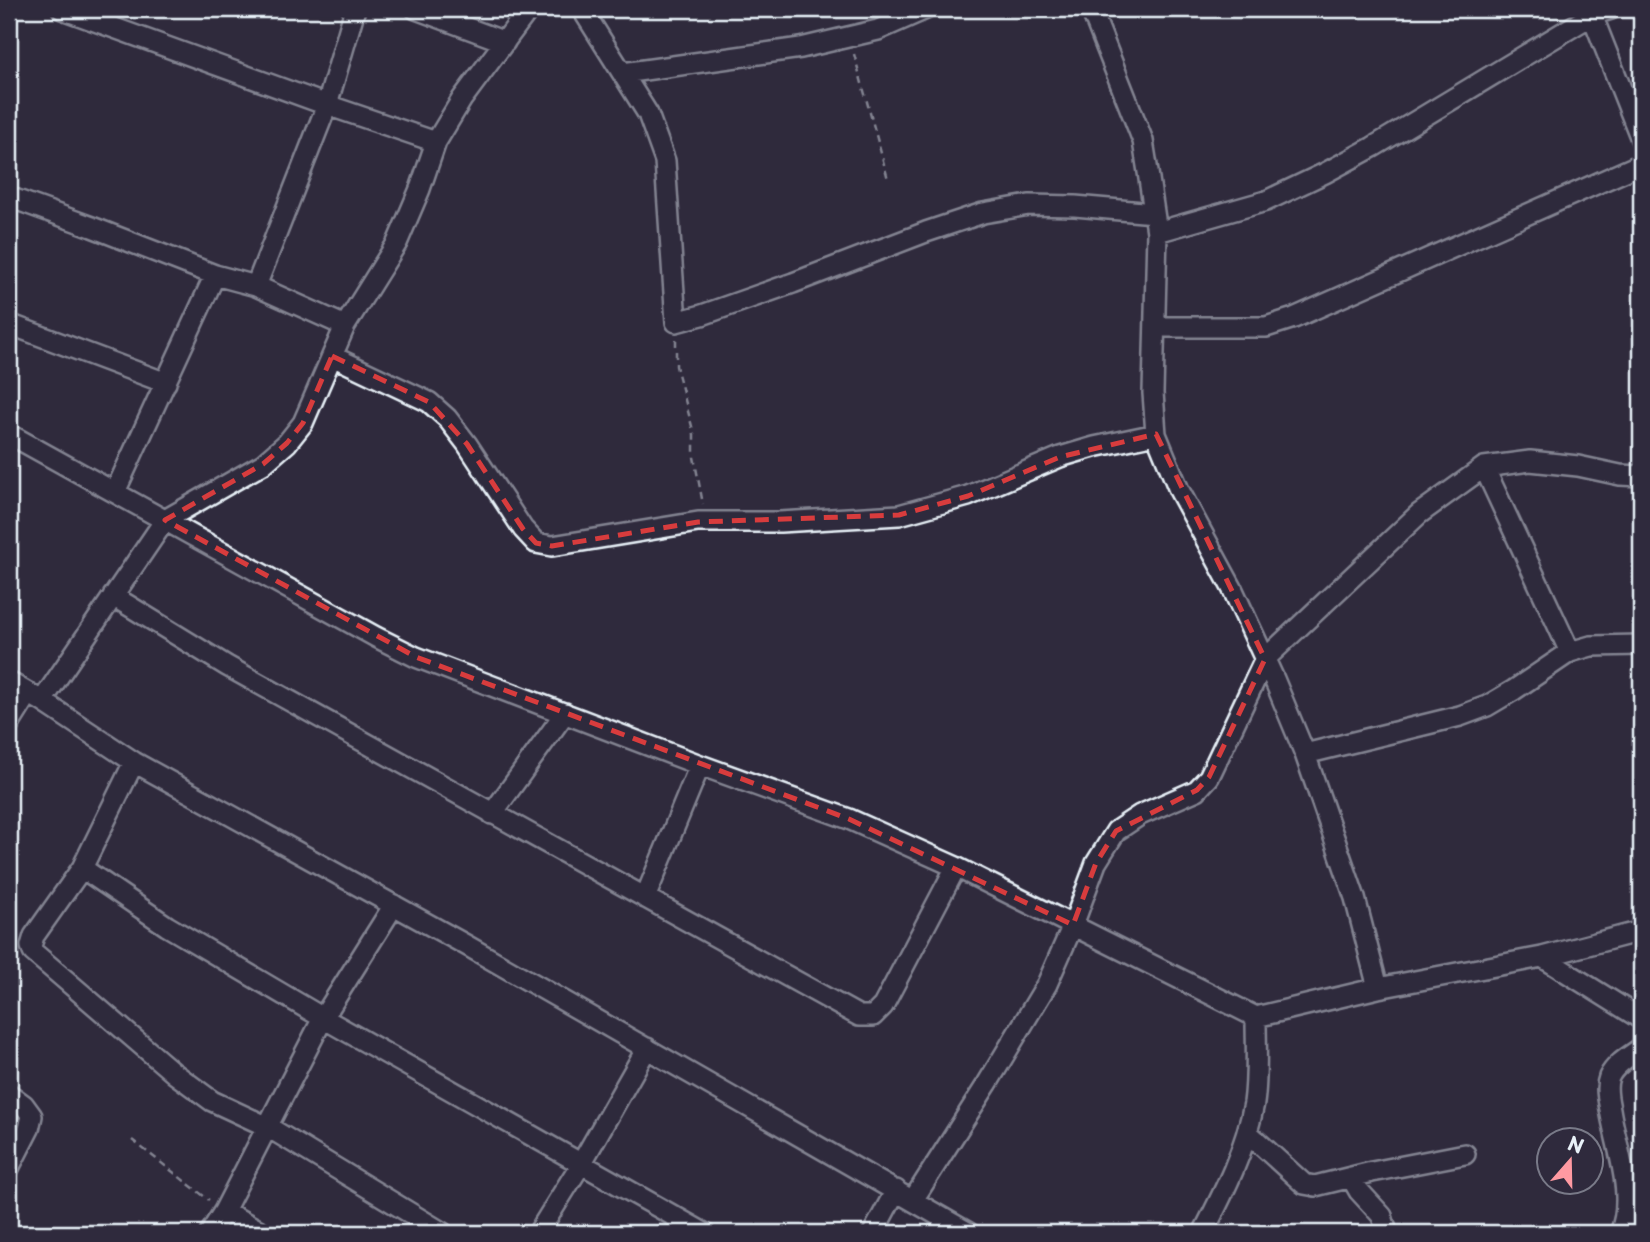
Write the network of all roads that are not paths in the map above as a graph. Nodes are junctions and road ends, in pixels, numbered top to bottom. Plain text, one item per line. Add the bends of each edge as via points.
1 (62, 9) edge
2 (355, 9) edge
3 (416, 9) edge
4 (528, 9) edge
5 (582, 9) edge
6 (926, 9) edge
7 (1091, 9) edge
8 (1611, 9) edge
9 (1592, 15) junction
10 (505, 42) junction
11 (623, 73) junction
12 (327, 105) junction
13 (1641, 139) edge
14 (436, 142) junction
15 (1641, 164) edge
16 (9, 197) edge
17 (1155, 222) junction
18 (215, 275) junction
19 (256, 286) junction
20 (9, 324) edge
21 (345, 326) junction
22 (1155, 327) junction
23 (332, 356) junction
24 (166, 383) junction
25 (9, 434) edge
26 (1156, 434) junction
27 (1484, 467) junction
28 (1641, 476) edge
29 (115, 492) junction
30 (165, 520) junction
31 (113, 596) junction
32 (1641, 645) edge
33 (1570, 652) junction
34 (1265, 659) junction
35 (9, 682) edge
36 (36, 697) junction
37 (565, 713) junction
38 (9, 725) edge
39 (1305, 754) junction
40 (134, 762) junction
41 (700, 765) junction
42 (492, 814) junction
43 (956, 867) junction
44 (82, 868) junction
45 (645, 898) junction
46 (394, 905) junction
47 (1073, 925) junction
48 (1641, 931) edge
49 (1542, 957) junction
50 (1378, 988) junction
51 (1256, 1017) junction
52 (323, 1018) junction
53 (1641, 1019) edge
54 (647, 1048) junction
55 (1641, 1048) edge
56 (9, 1094) edge
57 (268, 1127) junction
58 (1247, 1132) junction
59 (1465, 1154) dead end
60 (581, 1164) junction
61 (9, 1168) edge
62 (1351, 1177) junction
63 (904, 1195) junction
64 (224, 1211) junction
65 (210, 1233) edge
66 (264, 1233) edge
67 (443, 1233) edge
68 (538, 1233) edge
69 (704, 1233) edge
70 (873, 1233) edge
71 (969, 1233) edge
72 (1203, 1233) edge
73 (1387, 1233) edge
74 (1620, 1233) edge

1 - 12 street
2 - 12 street
3 - 10 street
4 - 10 street
5 - 11 street
6 - 11 street via 878,30 801,48
7 - 17 street via 1143,141
8 - 9 street
9 - 13 street
9 - 17 street via 1373,147 1266,201
10 - 14 street
11 - 17 street via 648,114 665,161 676,322 983,213 1029,205 1074,206
12 - 14 street
12 - 19 street
14 - 21 street via 397,243
15 - 22 street via 1294,318 1266,327
16 - 18 street
17 - 22 street
18 - 19 street
18 - 24 street
19 - 21 street
20 - 24 street
21 - 23 street
22 - 26 street
23 - 26 street via 429,402 467,443 523,529 536,543 552,546 698,522 900,515 968,496 1060,457
23 - 30 street via 303,423 287,443 263,464
24 - 29 street
25 - 29 street
26 - 34 street
27 - 28 street via 1530,461
27 - 33 street
27 - 34 street via 1419,514
29 - 30 street
30 - 31 street
30 - 37 street via 416,657
31 - 36 street
31 - 42 street
32 - 33 street via 1591,646
33 - 39 street via 1487,706
34 - 39 street
34 - 47 street via 1209,777 1196,790 1116,831 1096,863
35 - 36 street
36 - 38 street
36 - 40 street
37 - 41 street
37 - 42 street
39 - 50 street via 1355,898
40 - 44 street
40 - 46 street
41 - 43 street via 849,819
41 - 45 street
42 - 45 street
43 - 45 street via 883,1006 873,1016 859,1016
43 - 47 street
44 - 52 street via 167,926
44 - 57 street via 34,936 33,952 174,1073 212,1101
46 - 52 street
46 - 54 street
47 - 51 street
47 - 63 street via 1047,984 987,1084
48 - 49 street
49 - 50 street
49 - 53 street
50 - 51 street
51 - 58 street via 1256,1084
52 - 57 street
52 - 60 street
54 - 60 street
54 - 63 street
55 - 74 street via 1616,1066 1607,1089 1625,1187 1627,1211
56 - 61 street via 32,1116
57 - 64 street
57 - 67 street
58 - 62 street via 1304,1184 1315,1186
58 - 72 street via 1226,1189
59 - 62 street
60 - 68 street
60 - 69 street
62 - 73 street via 1382,1216
63 - 70 street
63 - 71 street
64 - 65 street
64 - 66 street

